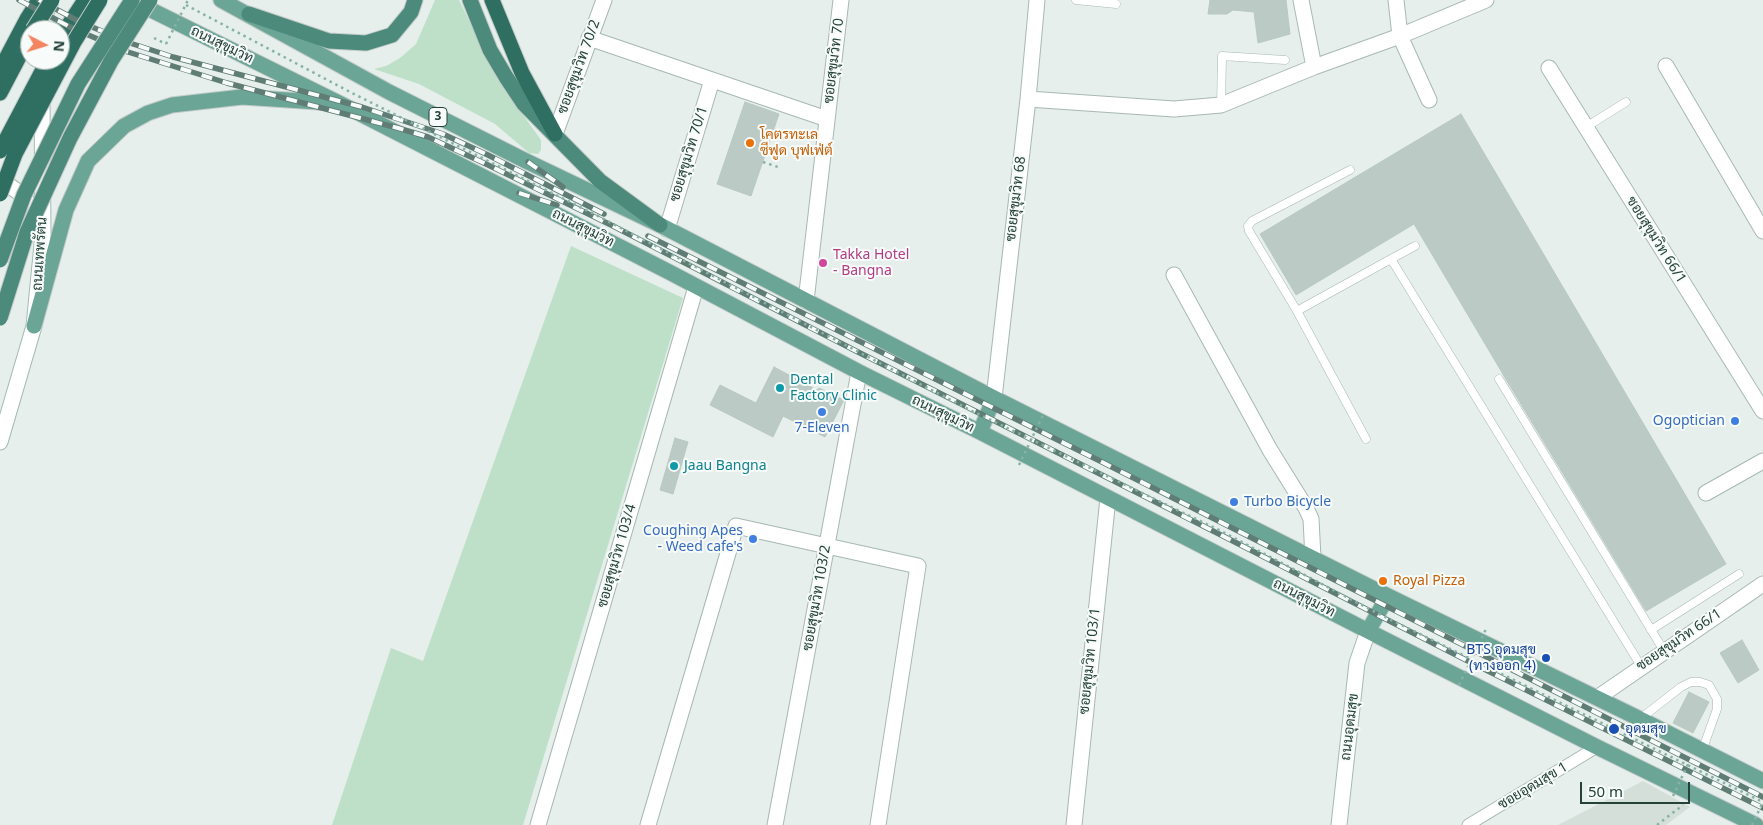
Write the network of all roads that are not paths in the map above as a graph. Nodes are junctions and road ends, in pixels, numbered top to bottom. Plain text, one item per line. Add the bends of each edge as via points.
1 (39, 0) edge
2 (47, 0) edge
3 (52, 0) edge
4 (85, 0) edge
5 (100, 0) edge
6 (132, 0) edge
7 (150, 0) edge
8 (222, 0) edge
9 (415, 0) edge
10 (470, 0) edge
11 (492, 0) edge
12 (604, 0) edge
13 (841, 0) edge
14 (1036, 0) edge
15 (1076, 0) edge
16 (1301, 0) edge
17 (1396, 0) edge
18 (1486, 0) edge
19 (1116, 4) dead end
20 (249, 14) junction
21 (39, 20) edge
22 (45, 20) edge
23 (70, 23) edge
24 (1400, 36) junction
25 (590, 38) junction
26 (20, 55) edge
27 (1285, 60) dead end
28 (1666, 66) dead end
29 (1314, 67) junction
30 (1549, 68) dead end
31 (0, 70) edge
32 (42, 70) edge
33 (43, 70) edge
34 (712, 80) junction
35 (0, 93) edge
36 (1028, 99) junction
37 (1429, 100) dead end
38 (1626, 102) dead end
39 (342, 104) junction
40 (1221, 105) junction
41 (827, 120) junction
42 (1586, 128) junction
43 (555, 134) junction
44 (0, 151) edge
45 (1350, 170) dead end
46 (0, 179) edge
47 (0, 194) edge
48 (663, 227) junction
49 (1763, 231) edge
50 (43, 234) junction
51 (1415, 246) dead end
52 (1391, 259) junction
53 (0, 260) edge
54 (1174, 275) dead end
55 (696, 287) junction
56 (806, 301) junction
57 (1297, 311) junction
58 (0, 318) edge
59 (34, 326) junction
60 (858, 372) junction
61 (1499, 379) dead end
62 (994, 398) junction
63 (1763, 411) edge
64 (980, 432) junction
65 (1366, 439) dead end
66 (0, 442) edge
67 (1763, 461) edge
68 (1706, 493) dead end
69 (1108, 498) junction
70 (826, 547) junction
71 (1313, 558) junction
72 (1739, 574) dead end
73 (1763, 584) edge
74 (1388, 596) junction
75 (1651, 630) junction
76 (1368, 631) junction
77 (1664, 650) junction
78 (1642, 666) junction
79 (1596, 698) junction
80 (1640, 719) junction
81 (1597, 747) junction
82 (1702, 751) junction
83 (1761, 777) edge
84 (538, 825) edge
85 (648, 825) edge
86 (775, 825) edge
87 (878, 825) edge
88 (1074, 825) edge
89 (1339, 825) edge
90 (1468, 825) edge
91 (1756, 825) edge

1 - 31 highway
2 - 22 street
3 - 21 highway, bridge
4 - 23 highway
5 - 47 highway, bridge via 15,154
6 - 39 main road, ถนนสุขุมวิท / 3
6 - 53 highway, bridge via 78,84 24,194
7 - 58 highway, bridge via 111,61 70,138 27,232
8 - 20 main road, 3
9 - 20 highway via 411,12 392,35 366,44 329,41
10 - 43 highway via 490,50 506,77 524,104
11 - 43 highway via 522,73
12 - 25 street, ซอยสุขุมวิท 70/2
13 - 41 street, ซอยสุขุมวิท 70
14 - 36 street, ซอยสุขุมวิท 68
15 - 19 lane
16 - 29 street
17 - 24 street
18 - 24 street
20 - 48 main road, 3 via 389,92
24 - 29 street
24 - 37 street
25 - 34 street
25 - 43 street, ซอยสุขุมวิท 70/2
26 - 35 highway
27 - 40 lane via 1222,56
28 - 49 street
29 - 40 street
30 - 42 street, ซอยสุขุมวิท 66/1
32 - 50 street, ถนนเทพรัตน
33 - 44 highway, bridge
34 - 41 street
34 - 48 street, ซอยสุขุมวิท 70/1
36 - 40 street via 1174,109
36 - 62 street, ซอยสุขุมวิท 68
38 - 42 lane
39 - 55 main road, ถนนสุขุมวิท / 3
39 - 59 main road via 242,96 172,104 148,112 124,126 88,161 66,210
41 - 56 street, ซอยสุขุมวิท 70
42 - 63 street, ซอยสุขุมวิท 66/1
43 - 48 highway via 600,182
45 - 57 lane via 1248,226
46 - 50 street via 24,196
48 - 56 main road, 3
50 - 59 street, ถนนเทพรัตน
51 - 52 lane
52 - 57 lane
52 - 78 lane
54 - 71 street via 1309,514
55 - 60 main road, ถนนสุขุมวิท
55 - 84 street, ซอยสุขุมวิท 103/4
56 - 62 main road
57 - 65 lane
59 - 66 street, ถนนเทพรัตน
60 - 64 main road, ถนนสุขุมวิท
60 - 70 street, ซอยสุขุมวิท 103/2
61 - 75 lane
62 - 64 main road
62 - 71 main road
64 - 69 main road, ถนนสุขุมวิท
67 - 68 street
69 - 76 main road, ถนนสุขุมวิท
69 - 88 street, ซอยสุขุมวิท 103/1
70 - 85 street via 736,526
70 - 86 street, ซอยสุขุมวิท 103/2
70 - 87 street via 918,566
71 - 74 main road
72 - 75 lane
73 - 77 street, ซอยสุขุมวิท 66/1
74 - 76 main road
74 - 79 main road
75 - 77 lane
76 - 81 main road, ถนนสุขุมวิท
76 - 89 street, ถนนอุดมสุข via 1357,663
77 - 78 street, ซอยสุขุมวิท 66/1
78 - 79 street, ซอยสุขุมวิท 66/1
79 - 80 main road
80 - 82 main road
80 - 82 lane via 1686,684 1700,682 1709,685 1717,699 1717,709
81 - 90 street, ซอยอุดมสุข 1
81 - 91 main road, ถนนสุขุมวิท
82 - 83 main road

